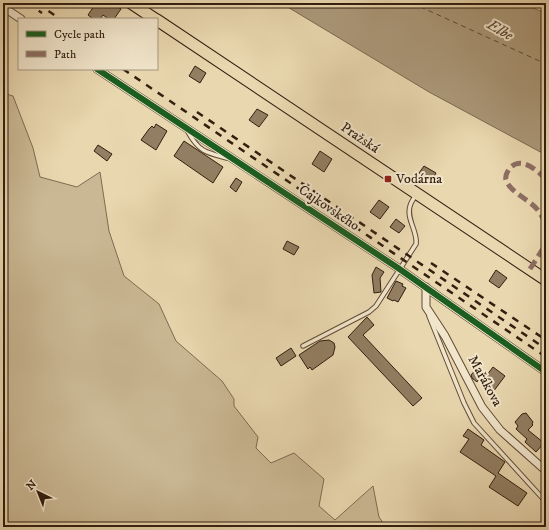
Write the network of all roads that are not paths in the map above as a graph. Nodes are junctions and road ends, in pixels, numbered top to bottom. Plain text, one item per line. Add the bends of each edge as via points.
1 (131, 3) edge
2 (3, 7) edge
3 (20, 18) edge
4 (153, 18) edge
5 (158, 21) edge
6 (98, 70) edge
7 (416, 194) junction
8 (400, 270) junction
9 (546, 280) edge
10 (426, 288) junction
11 (426, 307) junction
12 (303, 346) dead end
13 (546, 372) edge
14 (546, 471) edge
15 (546, 502) edge

1 - 4 main road, Pražská
2 - 3 street
5 - 7 main road, Pražská
6 - 8 street, Čajkovského
7 - 8 lane via 409,211 417,238 416,244
7 - 9 main road, Pražská
8 - 10 street, Čajkovského
8 - 12 lane via 376,306 369,312
10 - 11 street
10 - 13 street, Čajkovského
11 - 14 street, Mařákova via 445,336 482,407 500,430
11 - 15 lane via 474,423

